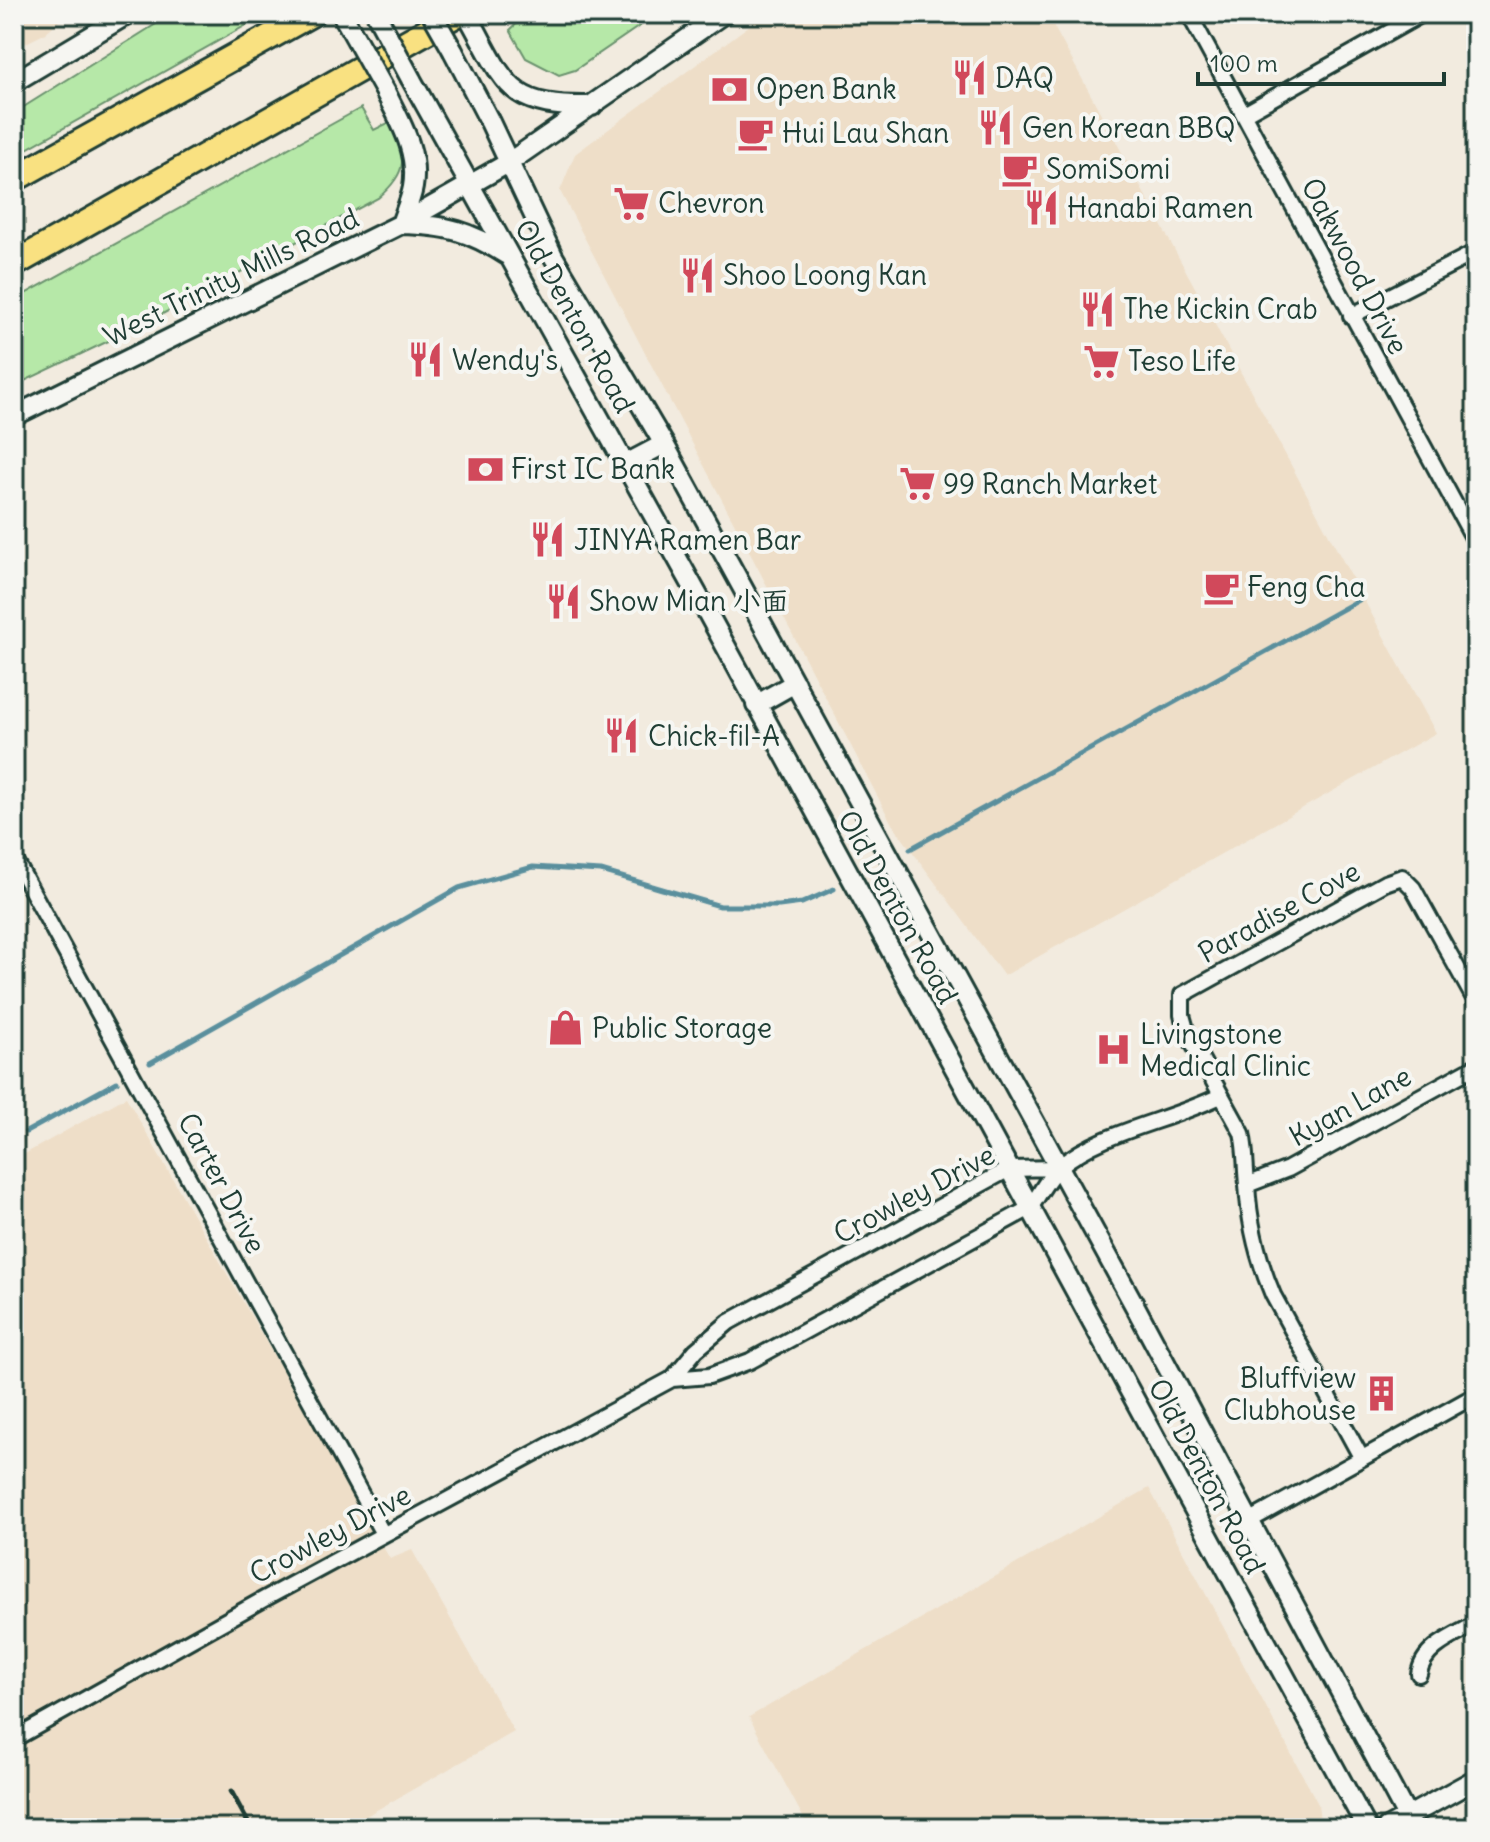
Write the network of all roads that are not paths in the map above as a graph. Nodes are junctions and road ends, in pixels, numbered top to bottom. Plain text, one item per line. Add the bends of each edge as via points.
1 (128, 14) edge
2 (311, 14) edge
3 (342, 14) edge
4 (376, 14) edge
5 (432, 14) edge
6 (457, 14) edge
7 (467, 14) edge
8 (723, 14) edge
9 (1189, 14) edge
10 (1422, 14) edge
11 (14, 82) edge
12 (592, 106) junction
13 (1244, 114) junction
14 (508, 163) junction
15 (14, 179) edge
16 (470, 183) junction
17 (401, 224) junction
18 (1476, 252) edge
19 (508, 256) junction
20 (14, 264) edge
21 (1351, 316) junction
22 (14, 416) edge
23 (664, 444) junction
24 (626, 464) junction
25 (1470, 518) edge
26 (1476, 543) edge
27 (795, 683) junction
28 (756, 705) junction
29 (14, 858) edge
30 (1476, 1002) edge
31 (1476, 1066) edge
32 (1220, 1096) junction
33 (1058, 1168) junction
34 (1009, 1169) junction
35 (1247, 1185) junction
36 (1030, 1208) junction
37 (672, 1379) junction
38 (1476, 1395) edge
39 (1361, 1457) junction
40 (1249, 1521) junction
41 (383, 1534) junction
42 (1476, 1624) edge
43 (1419, 1674) dead end
44 (14, 1739) edge
45 (1476, 1779) edge
46 (1410, 1822) edge
47 (1367, 1828) edge
48 (1387, 1828) edge

1 - 11 main road
2 - 15 highway
3 - 17 main road, bridge via 409,138 413,187
4 - 16 main road, Old Denton Road, bridge
5 - 14 main road, Old Denton Road, bridge
6 - 20 highway
7 - 12 main road via 506,82 524,98 557,106
8 - 12 main road, West Trinity Mills Road
9 - 13 street, Oakwood Drive
10 - 13 street
12 - 14 main road, West Trinity Mills Road
13 - 21 street, Oakwood Drive
14 - 16 main road, West Trinity Mills Road
14 - 23 main road, Old Denton Road via 553,256
16 - 17 main road, West Trinity Mills Road
16 - 19 main road, Old Denton Road
17 - 19 main road via 459,230
17 - 22 main road, West Trinity Mills Road
18 - 21 street
19 - 24 main road, Old Denton Road
21 - 25 street, Oakwood Drive
23 - 24 main road
23 - 27 main road, Old Denton Road
24 - 28 main road, Old Denton Road
25 - 26 street, Oakwood Drive
27 - 28 main road
27 - 33 main road, Old Denton Road
28 - 34 main road, Old Denton Road
29 - 41 street, Carter Drive
30 - 32 street, Paradise Cove via 1413,888 1402,877 1385,883 1182,995 1187,1033
31 - 35 street, Kyan Lane via 1288,1169
32 - 33 street via 1096,1145
32 - 35 street via 1242,1133
33 - 34 street, Crowley Drive
33 - 36 street, Crowley Drive
33 - 40 main road, Old Denton Road
34 - 36 main road, Old Denton Road
34 - 37 street, Crowley Drive via 729,1322
35 - 39 street via 1257,1254 1273,1295
36 - 37 street, Crowley Drive via 750,1361 709,1376
36 - 47 main road, Old Denton Road
37 - 41 street, Crowley Drive
38 - 39 street
39 - 40 street
40 - 46 main road, Old Denton Road
41 - 44 street, Crowley Drive
42 - 43 street via 1429,1652
45 - 46 main road
46 - 48 main road

